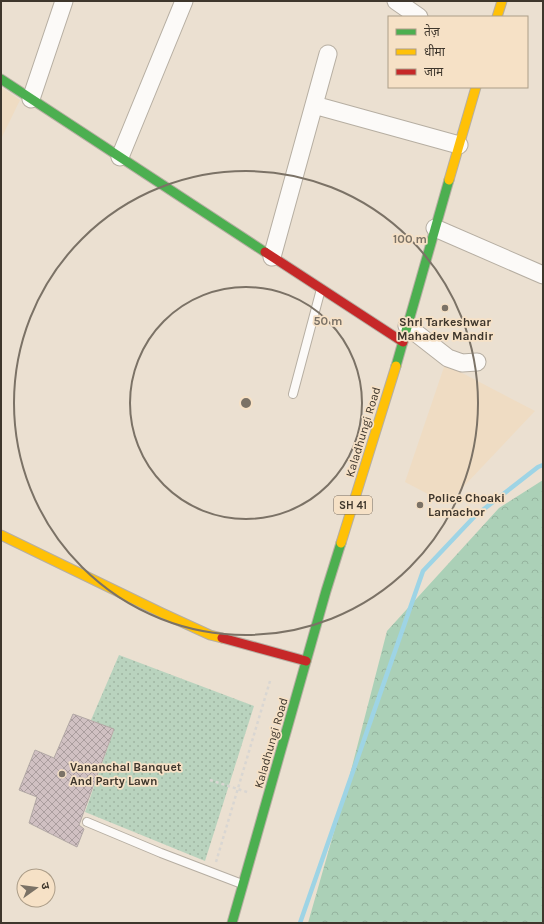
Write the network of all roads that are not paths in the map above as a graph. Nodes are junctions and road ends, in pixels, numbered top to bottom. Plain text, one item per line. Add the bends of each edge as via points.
1 (64, 1) edge
2 (184, 1) edge
3 (396, 1) edge
4 (502, 1) edge
5 (418, 16) edge
6 (497, 16) edge
7 (328, 54) dead end
8 (1, 79) edge
9 (476, 88) edge
10 (31, 99) junction
11 (314, 105) junction
12 (460, 146) junction
13 (120, 157) junction
14 (435, 228) junction
15 (272, 257) junction
16 (543, 275) edge
17 (321, 288) junction
18 (405, 334) junction
19 (477, 362) dead end
20 (293, 394) dead end
21 (1, 535) edge
22 (306, 661) junction
23 (87, 822) dead end
24 (243, 884) junction
25 (232, 923) edge

1 - 10 street
2 - 13 street
3 - 5 street
4 - 6 main road
7 - 11 street
8 - 10 main road
9 - 12 main road, Kaladhungi Road / SH 41
10 - 13 main road
11 - 12 street
11 - 15 street
12 - 14 main road, Kaladhungi Road / SH 41
13 - 15 main road
14 - 16 street
14 - 18 main road, Kaladhungi Road / SH 41
15 - 17 main road
17 - 18 main road
17 - 20 lane
18 - 19 street via 448,358 462,363
18 - 22 main road, Kaladhungi Road / SH 41
21 - 22 main road via 210,635
22 - 24 main road, Kaladhungi Road / SH 41
23 - 24 lane
24 - 25 main road, Kaladhungi Road / SH 41

